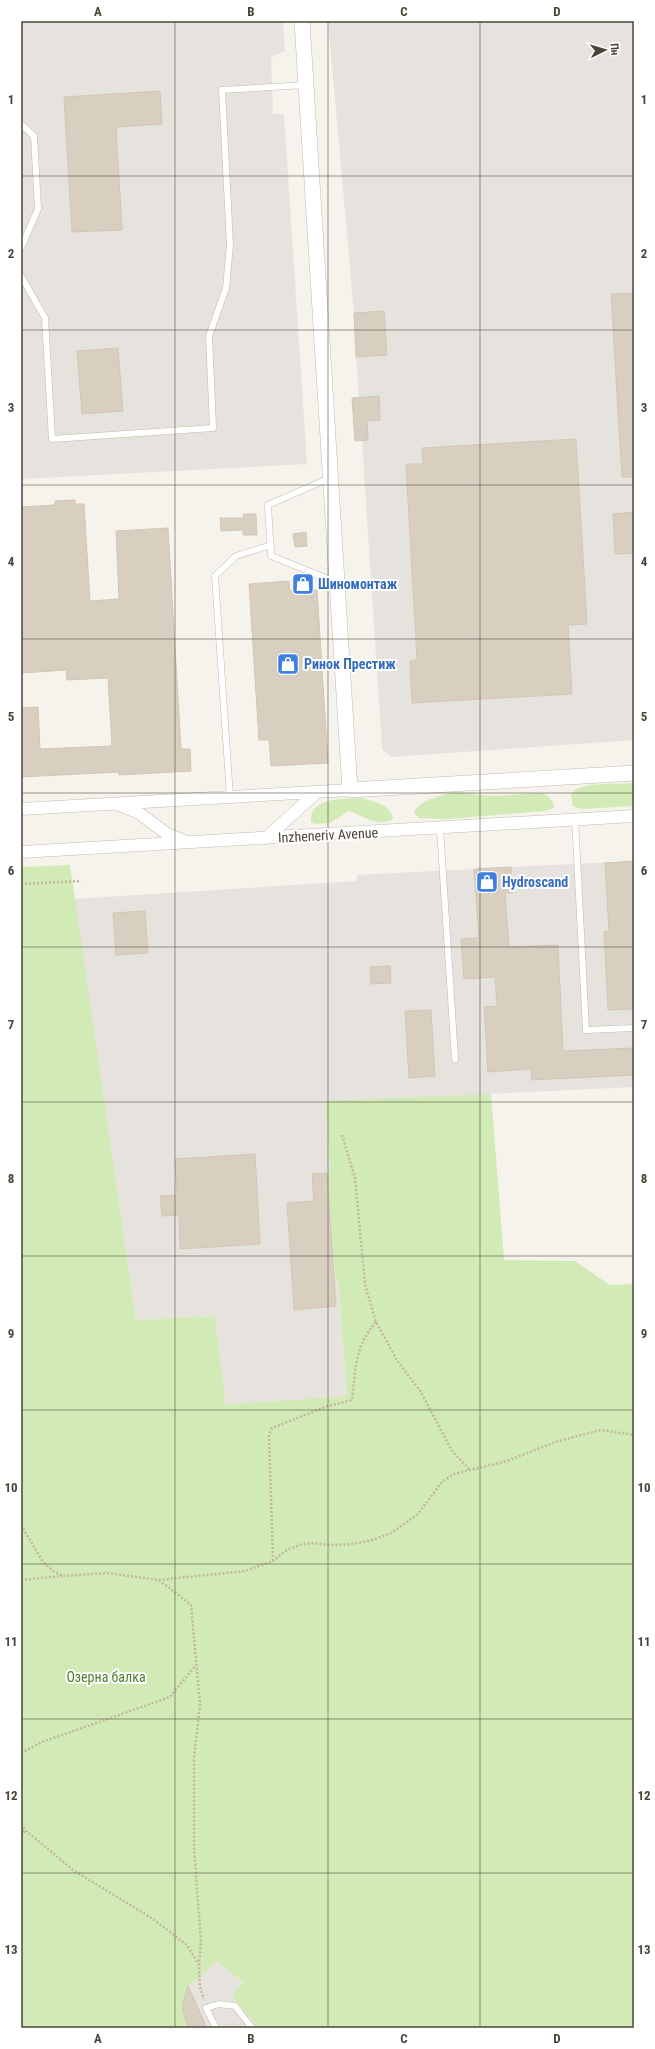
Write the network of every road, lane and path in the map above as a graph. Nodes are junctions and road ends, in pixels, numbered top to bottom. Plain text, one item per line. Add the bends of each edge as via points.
1 (302, 21) edge
2 (306, 85) junction
3 (21, 124) edge
4 (21, 248) edge
5 (21, 276) edge
6 (330, 478) junction
7 (271, 545) junction
8 (337, 582) junction
9 (634, 773) edge
10 (350, 790) junction
11 (317, 792) junction
12 (230, 797) junction
13 (116, 803) junction
14 (21, 809) edge
15 (634, 816) edge
16 (575, 819) junction
17 (440, 828) junction
18 (266, 838) junction
19 (188, 842) junction
20 (21, 852) edge
21 (81, 881) dead end
22 (21, 884) edge
23 (634, 1028) edge
24 (456, 1059) dead end
25 (342, 1135) dead end
26 (376, 1322) junction
27 (634, 1435) edge
28 (470, 1470) junction
29 (21, 1525) edge
30 (272, 1561) junction
31 (63, 1576) junction
32 (21, 1580) edge
33 (159, 1580) junction
34 (196, 1665) junction
35 (21, 1753) edge
36 (21, 1824) edge
37 (25, 1830) junction
38 (21, 1836) edge
39 (199, 1965) junction
40 (206, 2008) junction
41 (21, 2024) edge
42 (24, 2028) edge
43 (216, 2028) edge
44 (252, 2028) edge

1 - 2 street
2 - 5 lane via 222,90 230,245 226,288 209,336 213,428 52,438 45,318
2 - 6 street
3 - 4 lane via 34,136 38,209
6 - 7 lane via 268,505
6 - 8 street
7 - 8 lane via 271,556
7 - 12 lane via 236,556 215,576
8 - 10 street
9 - 10 street
10 - 11 street
11 - 12 street
11 - 18 street
12 - 13 street
13 - 14 street
13 - 19 street via 139,813 167,834
15 - 16 street, Inzheneriv Avenue
16 - 17 street, Inzheneriv Avenue
16 - 23 lane via 586,1030
17 - 18 street, Inzheneriv Avenue
17 - 24 lane
18 - 19 street, Inzheneriv Avenue
19 - 20 street, Inzheneriv Avenue
21 - 22 path
25 - 26 path via 355,1178 365,1284
26 - 28 path via 398,1362 421,1392 452,1451
26 - 30 path via 364,1338 356,1357 352,1400 328,1406 272,1428 268,1434
27 - 28 path via 601,1430 555,1442 507,1461
28 - 30 path via 454,1474 442,1482 418,1514 391,1533 353,1544 299,1545
29 - 31 path via 42,1562
30 - 33 path via 245,1571
31 - 32 path
31 - 33 path via 107,1573
33 - 34 path via 191,1605
34 - 35 path via 170,1697 42,1742
34 - 39 path via 200,1704 194,1758 194,1848 201,1942
36 - 37 path
37 - 38 path
37 - 39 path via 73,1870 153,1919 187,1946
39 - 40 path via 200,1987
40 - 43 lane
40 - 44 lane via 219,2004 235,2006
41 - 42 path

